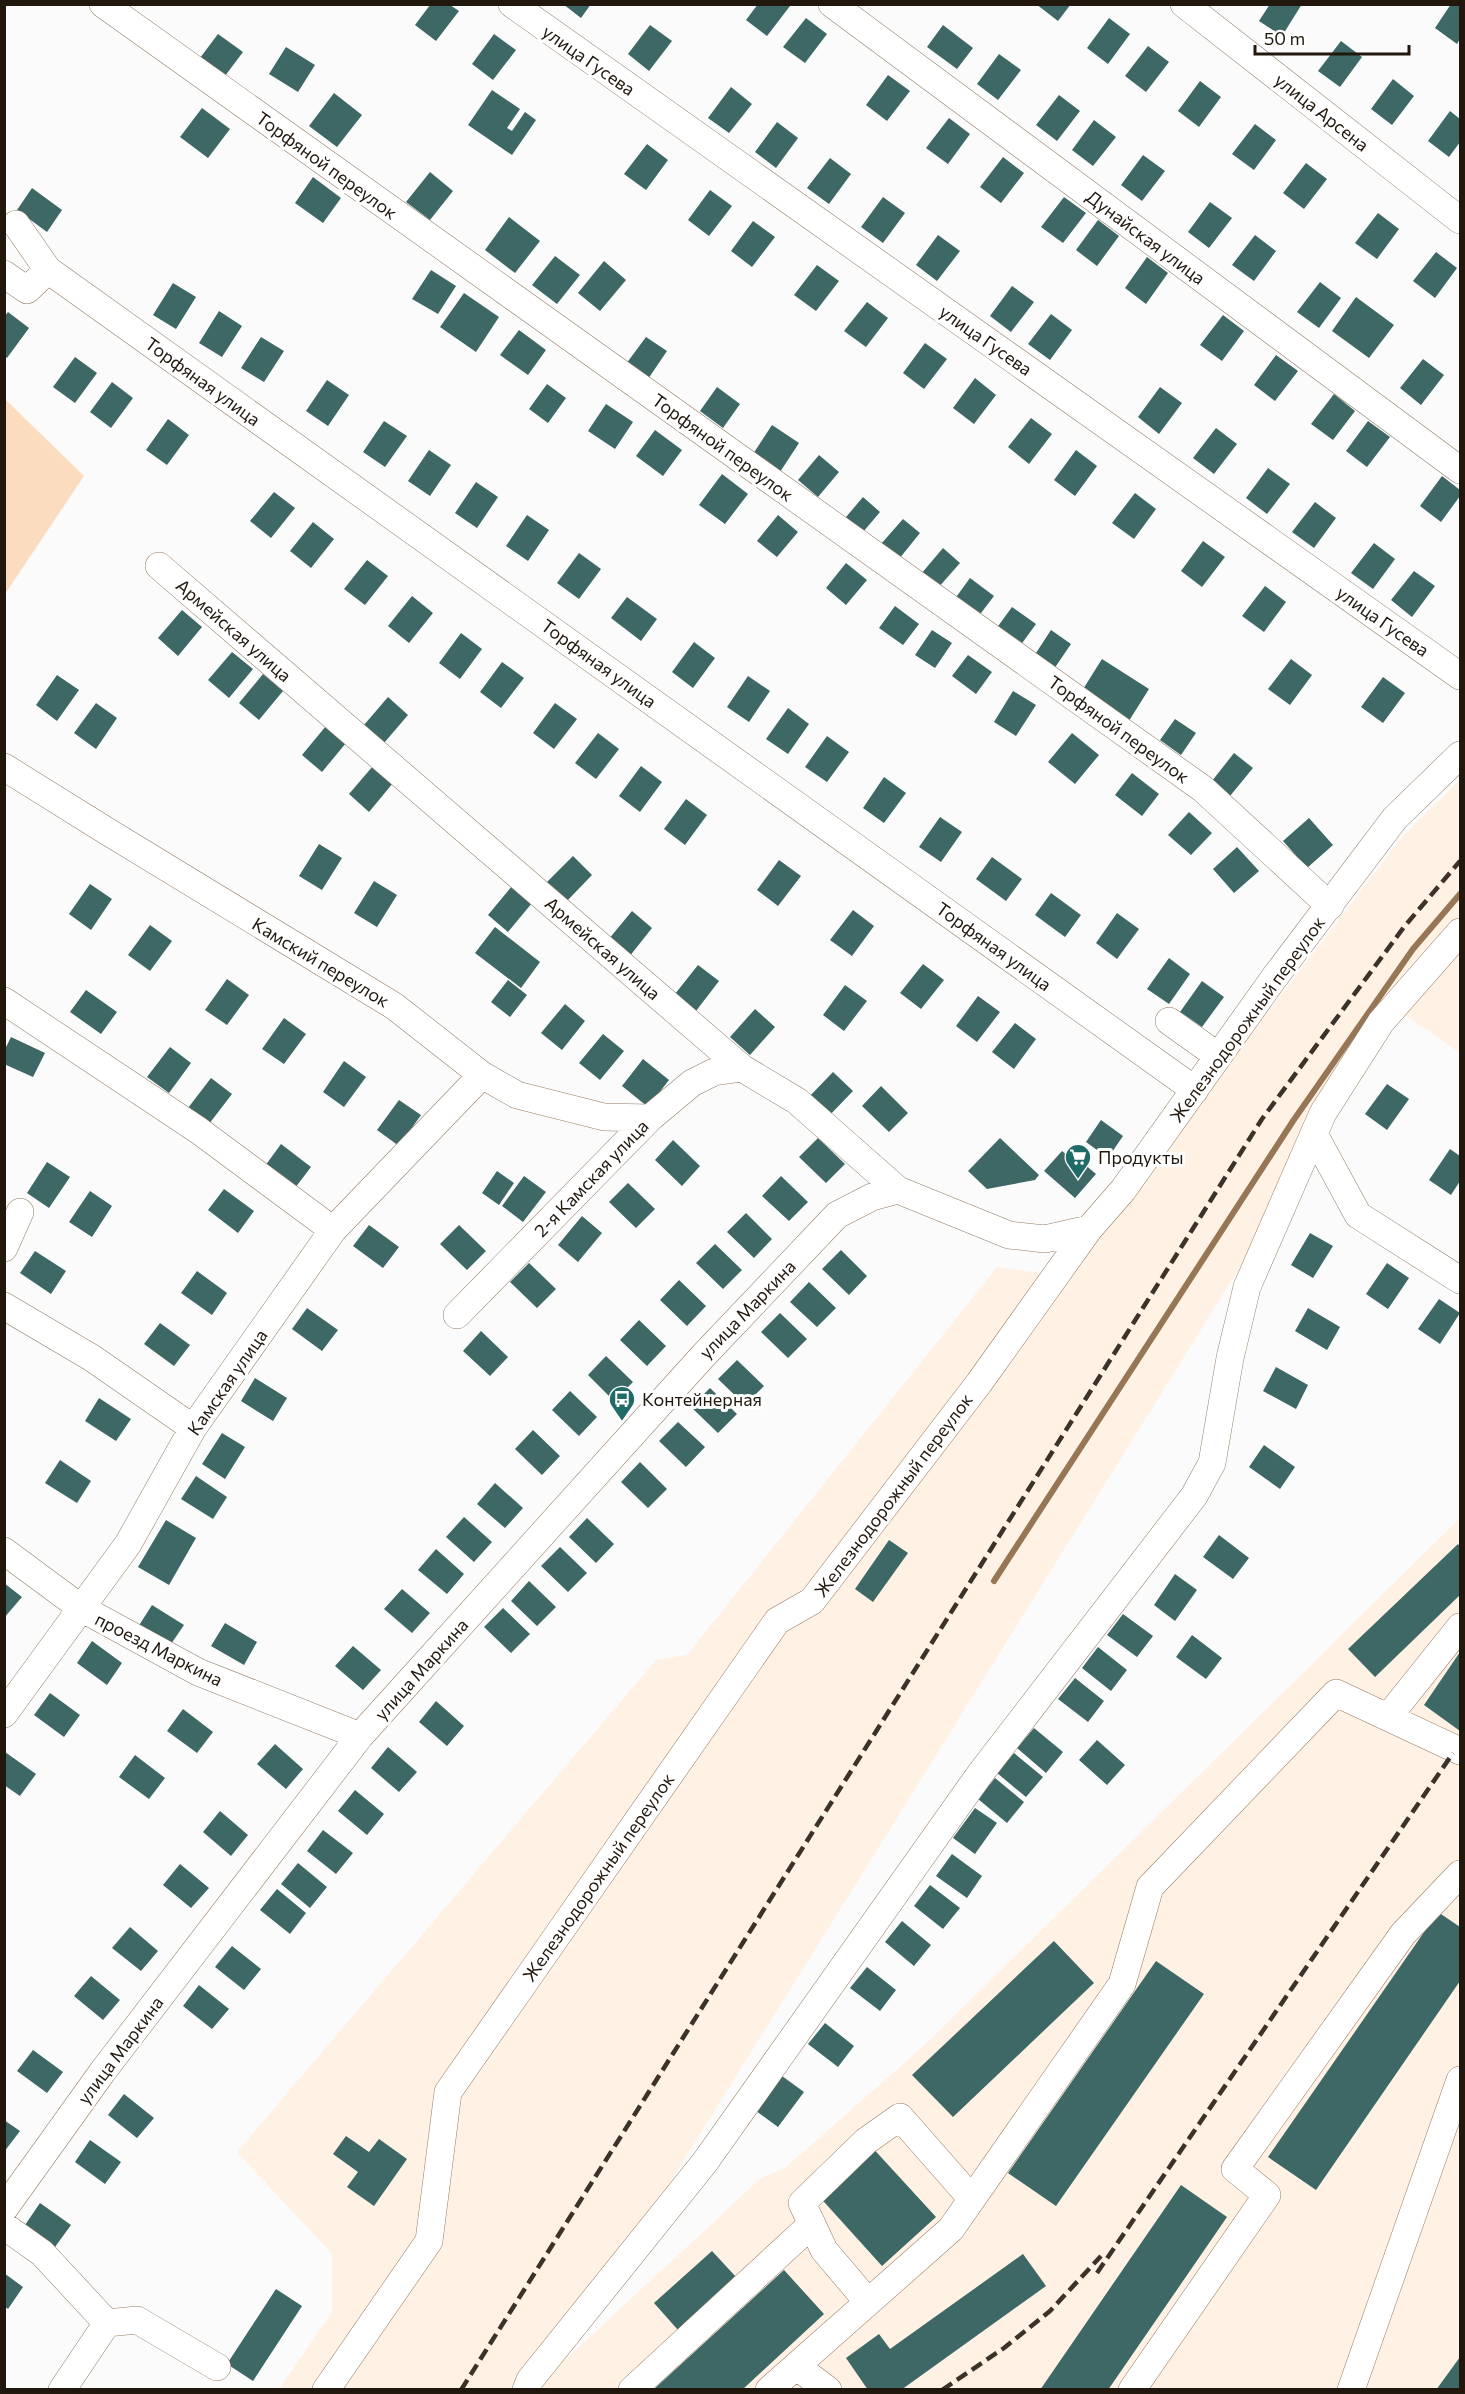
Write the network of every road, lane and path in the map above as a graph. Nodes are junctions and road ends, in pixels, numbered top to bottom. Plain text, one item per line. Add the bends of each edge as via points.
1 (103, 4) edge
2 (512, 4) edge
3 (832, 4) edge
4 (1184, 4) edge
5 (1461, 220) edge
6 (16, 224) dead end
7 (48, 270) junction
8 (4, 274) edge
9 (1461, 470) edge
10 (159, 566) dead end
11 (1461, 676) edge
12 (1461, 755) edge
13 (4, 767) edge
14 (1330, 906) junction
15 (1461, 932) edge
16 (4, 1001) edge
17 (1169, 1022) dead end
18 (1218, 1056) junction
19 (742, 1068) junction
20 (482, 1075) junction
21 (1195, 1090) junction
22 (650, 1118) junction
23 (1314, 1134) junction
24 (898, 1190) junction
25 (20, 1212) dead end
26 (1089, 1229) junction
27 (333, 1230) junction
28 (4, 1248) edge
29 (1461, 1280) edge
30 (4, 1306) edge
31 (458, 1315) dead end
32 (193, 1428) junction
33 (4, 1551) edge
34 (81, 1608) junction
35 (1461, 1627) edge
36 (4, 1714) edge
37 (1388, 1717) junction
38 (360, 1736) junction
39 (1461, 1751) edge
40 (1461, 1874) edge
41 (1461, 2080) edge
42 (972, 2199) junction
43 (4, 2209) edge
44 (812, 2224) junction
45 (4, 2226) edge
46 (868, 2302) junction
47 (107, 2323) junction
48 (795, 2366) junction
49 (218, 2367) dead end
50 (62, 2390) edge
51 (326, 2390) edge
52 (526, 2390) edge
53 (632, 2390) edge
54 (769, 2390) edge
55 (828, 2390) edge
56 (1132, 2390) edge
57 (1351, 2390) edge

1 - 14 street, Торфяной переулок via 1203,789
2 - 11 street, улица Гусева
3 - 9 street, Дунайская улица
4 - 5 street, улица Арсена
6 - 7 street, Торфяная улица
7 - 8 street via 27,290
7 - 21 street, Торфяная улица
10 - 19 street, Армейская улица
12 - 14 street, Железнодорожный переулок via 1395,818
13 - 20 street, Камский переулок via 394,1006
14 - 18 street, Железнодорожный переулок
15 - 23 street via 1381,1022 1323,1113
16 - 27 street via 198,1130
17 - 18 street
18 - 21 street, Железнодорожный переулок
19 - 22 street, 2-я Камская улица via 714,1072 692,1083
19 - 24 street, Армейская улица via 797,1101
20 - 22 street, Камский переулок via 517,1095 603,1117
20 - 27 street, Камская улица
21 - 26 street, Железнодорожный переулок via 1123,1190
22 - 31 street, 2-я Камская улица
23 - 29 street via 1358,1215
23 - 52 street via 1247,1287 1212,1463 1194,1496 980,1774 705,2162 530,2380
24 - 26 street, Армейская улица via 1009,1235 1045,1239
24 - 38 street, улица Маркина via 872,1197 837,1215 703,1356
25 - 28 street
26 - 51 street, Железнодорожный переулок via 979,1383 812,1601 777,1622 448,2092 429,2241
27 - 32 street, Камская улица
30 - 32 street via 92,1358
32 - 34 street, Камская улица via 128,1544
33 - 34 street, проезд Маркина
34 - 36 street, Камская улица
34 - 38 street, проезд Маркина via 198,1672
35 - 37 street
37 - 39 street
37 - 42 street via 1336,1693 1150,1887 1122,1984
38 - 43 street, улица Маркина via 103,2071
40 - 56 street via 1404,1934 1235,2169 1267,2195
41 - 57 street
42 - 44 street via 900,2117 866,2141 802,2203
42 - 46 street via 951,2229
44 - 46 street via 824,2250
44 - 53 street
45 - 47 street via 42,2253
46 - 48 street
47 - 49 street via 138,2320
47 - 50 street
48 - 54 street
48 - 55 street

